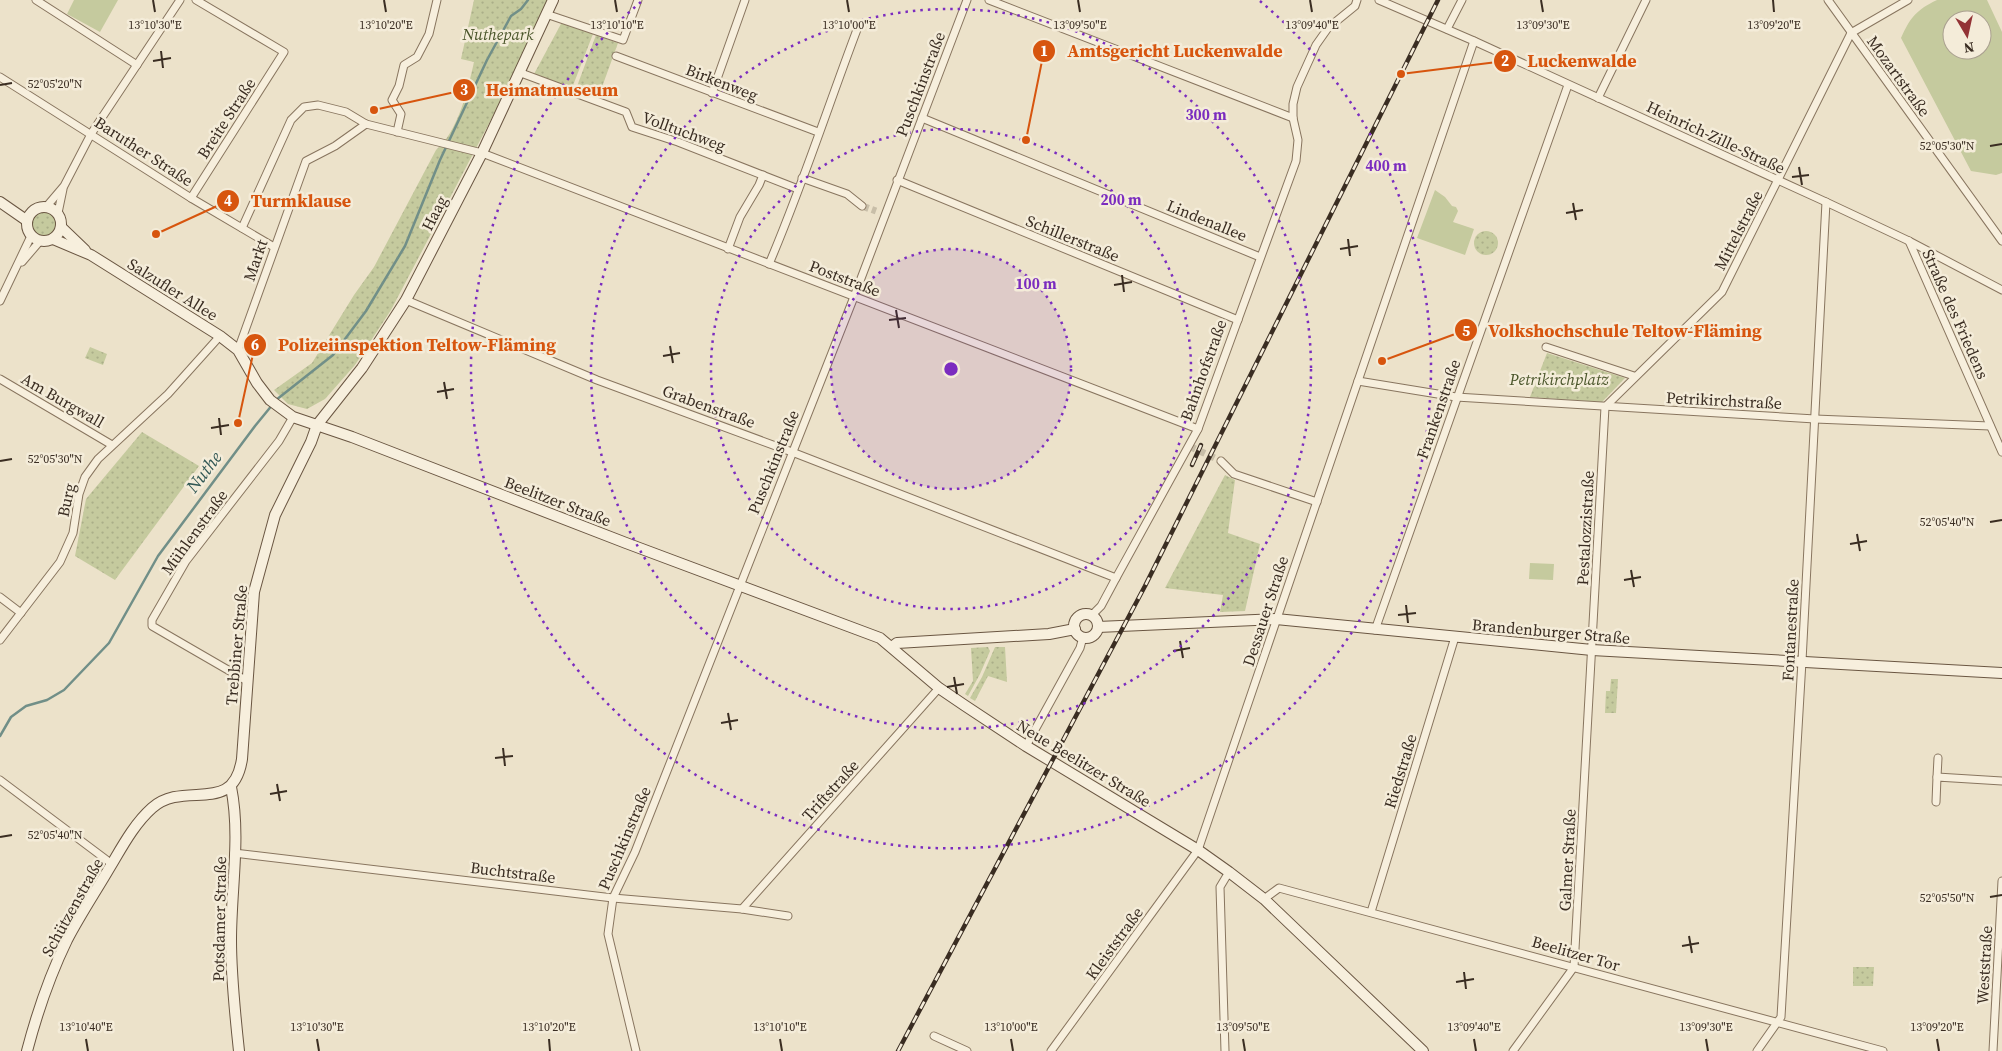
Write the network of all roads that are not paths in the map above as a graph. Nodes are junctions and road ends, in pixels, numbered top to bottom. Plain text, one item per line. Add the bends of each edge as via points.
1 (36, 0) edge
2 (180, 0) edge
3 (196, 0) edge
4 (437, 0) edge
5 (553, 0) edge
6 (638, 0) edge
7 (745, 0) edge
8 (967, 0) edge
9 (989, 0) edge
10 (1357, 0) edge
11 (1379, 0) edge
12 (1462, 0) edge
13 (1646, 0) edge
14 (1828, 0) edge
15 (1908, 0) edge
16 (546, 14) junction
17 (858, 27) dead end
18 (1447, 29) junction
19 (1851, 33) junction
20 (1474, 42) junction
21 (616, 56) dead end
22 (137, 65) junction
23 (521, 73) junction
24 (0, 77) edge
25 (1568, 85) junction
26 (712, 93) junction
27 (1598, 98) junction
28 (922, 118) junction
29 (1293, 118) junction
30 (366, 124) junction
31 (397, 132) junction
32 (818, 132) junction
33 (91, 134) junction
34 (482, 153) junction
35 (762, 175) junction
36 (802, 178) junction
37 (897, 180) junction
38 (1779, 181) junction
39 (64, 186) junction
40 (798, 189) junction
41 (191, 198) junction
42 (1, 202) edge
43 (1826, 202) junction
44 (47, 206) junction
45 (862, 206) tunnel mouth
46 (32, 211) junction
47 (876, 211) tunnel mouth
48 (58, 213) junction
49 (884, 214) junction
50 (26, 220) junction
51 (61, 227) junction
52 (242, 228) junction
53 (36, 239) junction
54 (53, 239) junction
55 (1909, 241) junction
56 (2002, 241) edge
57 (274, 247) junction
58 (728, 249) junction
59 (91, 256) junction
60 (1260, 257) junction
61 (770, 264) junction
62 (2001, 287) edge
63 (854, 296) junction
64 (406, 300) junction
65 (0, 301) edge
66 (1238, 320) junction
67 (220, 336) junction
68 (1546, 347) dead end
69 (238, 350) junction
70 (1634, 376) junction
71 (0, 379) edge
72 (1358, 381) junction
73 (1456, 397) junction
74 (1605, 407) junction
75 (292, 417) junction
76 (1815, 419) junction
77 (317, 425) junction
78 (1990, 426) junction
79 (1198, 429) junction
80 (112, 444) junction
81 (792, 452) junction
82 (2002, 452) edge
83 (1220, 461) tunnel mouth
84 (1317, 502) junction
85 (1116, 578) junction
86 (740, 585) junction
87 (0, 597) edge
88 (21, 613) junction
89 (1092, 615) junction
90 (1276, 619) junction
91 (1098, 626) junction
92 (1074, 629) junction
93 (1376, 630) junction
94 (1083, 637) junction
95 (1455, 638) junction
96 (0, 640) edge
97 (892, 647) junction
98 (1592, 650) junction
99 (1802, 661) junction
100 (2002, 673) edge
101 (247, 681) junction
102 (939, 688) junction
103 (1026, 746) junction
104 (1938, 758) dead end
105 (1937, 777) junction
106 (0, 780) edge
107 (2002, 781) edge
108 (231, 787) junction
109 (1936, 802) dead end
110 (1198, 850) junction
111 (234, 852) junction
112 (112, 864) junction
113 (1229, 872) junction
114 (2002, 881) edge
115 (613, 898) junction
116 (1264, 899) junction
117 (742, 909) junction
118 (1371, 912) junction
119 (788, 916) dead end
120 (1574, 967) junction
121 (1778, 1024) junction
122 (934, 1036) dead end
123 (27, 1051) edge
124 (239, 1051) edge
125 (636, 1051) edge
126 (967, 1051) edge
127 (1051, 1051) edge
128 (1225, 1051) edge
129 (1423, 1051) edge
130 (1513, 1051) edge
131 (1757, 1051) edge
132 (1883, 1051) edge
133 (1993, 1051) edge

1 - 22 street
2 - 22 street
3 - 41 street, Breite Straße via 284,52
4 - 31 street via 429,34 417,57 404,65 392,100 401,114
5 - 16 main road, Haag
6 - 16 street via 623,40
7 - 26 street
8 - 28 street, Puschkinstraße
9 - 29 street
10 - 29 street, Bahnhofstraße via 1355,6 1328,28 1316,45 1297,87
11 - 18 street, Heinrich-Zille-Straße
12 - 18 street
13 - 27 street
14 - 19 street, Mozartstraße
15 - 19 street
16 - 23 main road, Haag
17 - 32 street
18 - 20 street, Heinrich-Zille-Straße
19 - 38 street, Mittelstraße
19 - 56 street, Mozartstraße
20 - 25 street, Heinrich-Zille-Straße
20 - 72 street, Dessauer Straße
21 - 26 street, Birkenweg
22 - 33 street
23 - 34 main road, Haag
23 - 35 street, Volltuchweg via 626,112 632,127
24 - 33 street, Baruther Straße
25 - 27 street, Heinrich-Zille-Straße
25 - 73 street, Frankenstraße
26 - 32 street, Birkenweg
27 - 38 street, Heinrich-Zille-Straße
28 - 37 street, Puschkinstraße
28 - 60 street, Lindenallee
29 - 60 street, Bahnhofstraße via 1298,140 1296,161
30 - 31 street, Markt
30 - 52 street, Markt via 346,112 318,105 304,107 291,120
30 - 57 street, Markt via 306,161
31 - 34 street, Markt
32 - 36 street
33 - 39 street
33 - 41 street, Baruther Straße
34 - 58 street, Poststraße
34 - 64 main road, Haag
35 - 40 street, Volltuchweg
35 - 58 street
36 - 40 street
36 - 45 street via 847,194
37 - 49 street, Puschkinstraße
37 - 66 street, Schillerstraße
38 - 43 street, Heinrich-Zille-Straße
38 - 70 street, Mittelstraße via 1722,292
39 - 44 street
39 - 48 street
40 - 61 street
41 - 52 street, Baruther Straße
42 - 46 main road
42 - 50 main road
43 - 55 street, Heinrich-Zille-Straße
43 - 76 street, Fontanestraße
44 - 46 main road
44 - 48 main road
46 - 50 main road
47 - 49 street
48 - 51 main road
49 - 63 street, Puschkinstraße
50 - 53 main road via 28,232
51 - 54 main road
51 - 59 main road, Salzufler Allee
52 - 57 street, Baruther Straße
53 - 54 main road
53 - 65 street
54 - 59 main road, Salzufler Allee
55 - 62 street, Heinrich-Zille-Straße
55 - 78 street, Straße des Friedens
57 - 69 street, Markt
58 - 61 street, Poststraße
59 - 67 main road, Salzufler Allee
60 - 66 street, Bahnhofstraße
61 - 63 street, Poststraße
63 - 79 street, Poststraße
63 - 81 street, Puschkinstraße
64 - 77 main road, Haag via 362,368
64 - 81 street, Grabenstraße via 597,380
66 - 79 street, Bahnhofstraße
67 - 69 main road, Salzufler Allee
67 - 80 street, Burg via 168,394
68 - 70 street
69 - 75 main road, Beelitzer Straße via 257,383 274,403
70 - 74 street, Mittelstraße
71 - 80 street, Am Burgwall
72 - 73 street
72 - 84 street, Dessauer Straße
73 - 74 street, Petrikirchstraße
73 - 93 street, Frankenstraße
74 - 76 street, Petrikirchstraße
74 - 98 street, Pestalozzistraße
75 - 77 main road, Beelitzer Straße
75 - 101 street, Mühlenstraße via 279,441 186,561 152,620 152,626
76 - 78 street, Petrikirchstraße
76 - 99 street, Fontanestraße
77 - 86 main road, Beelitzer Straße
77 - 101 main road, Trebbiner Straße via 275,515 254,592
78 - 82 street, Straße des Friedens
79 - 85 street, Bahnhofstraße
80 - 88 street, Burg via 85,477 79,494 74,533 60,562
81 - 85 street, Grabenstraße
81 - 86 street, Puschkinstraße
83 - 84 street via 1234,474
84 - 90 street, Dessauer Straße
85 - 89 street, Bahnhofstraße
86 - 97 main road, Beelitzer Straße via 880,638
86 - 115 street, Puschkinstraße via 635,852
87 - 88 street
88 - 96 street, Burg
89 - 91 main road
89 - 92 main road via 1080,615
90 - 91 main road, Brandenburger Straße
90 - 93 main road, Brandenburger Straße
90 - 110 street, Dessauer Straße
91 - 94 main road via 1095,634
92 - 94 main road
92 - 97 main road via 1049,634 897,643
93 - 95 main road, Brandenburger Straße
94 - 103 street
95 - 98 main road, Brandenburger Straße
95 - 118 street, Riedstraße
97 - 102 main road, Neue Beelitzer Straße
98 - 99 main road, Brandenburger Straße
98 - 120 street, Galmer Straße
99 - 100 main road, Brandenburger Straße
99 - 121 street, Fontanestraße via 1781,1017
101 - 108 main road, Trebbiner Straße via 240,768
102 - 103 main road, Neue Beelitzer Straße
102 - 117 street, Triftstraße
103 - 110 main road, Neue Beelitzer Straße
104 - 105 street
105 - 107 street
105 - 109 street
106 - 112 street
108 - 111 main road, Potsdamer Straße via 235,808
108 - 112 main road, Schützenstraße via 213,794 175,797 153,807 134,829
110 - 113 main road, Neue Beelitzer Straße
110 - 127 street, Kleiststraße
111 - 115 street, Buchtstraße
111 - 124 main road, Potsdamer Straße via 231,940 233,1004
112 - 123 main road, Schützenstraße via 53,972
113 - 116 main road, Neue Beelitzer Straße
113 - 128 street via 1220,887
114 - 133 street, Weststraße
115 - 117 street, Buchtstraße
115 - 125 street, Puschkinstraße via 608,934
116 - 118 street, Beelitzer Tor via 1279,888
116 - 129 main road, Neue Beelitzer Straße
117 - 119 street, Buchtstraße
118 - 120 street, Beelitzer Tor
120 - 121 street, Beelitzer Tor
120 - 130 street
121 - 131 street, Fontanestraße
121 - 132 street, Beelitzer Tor
122 - 126 street

